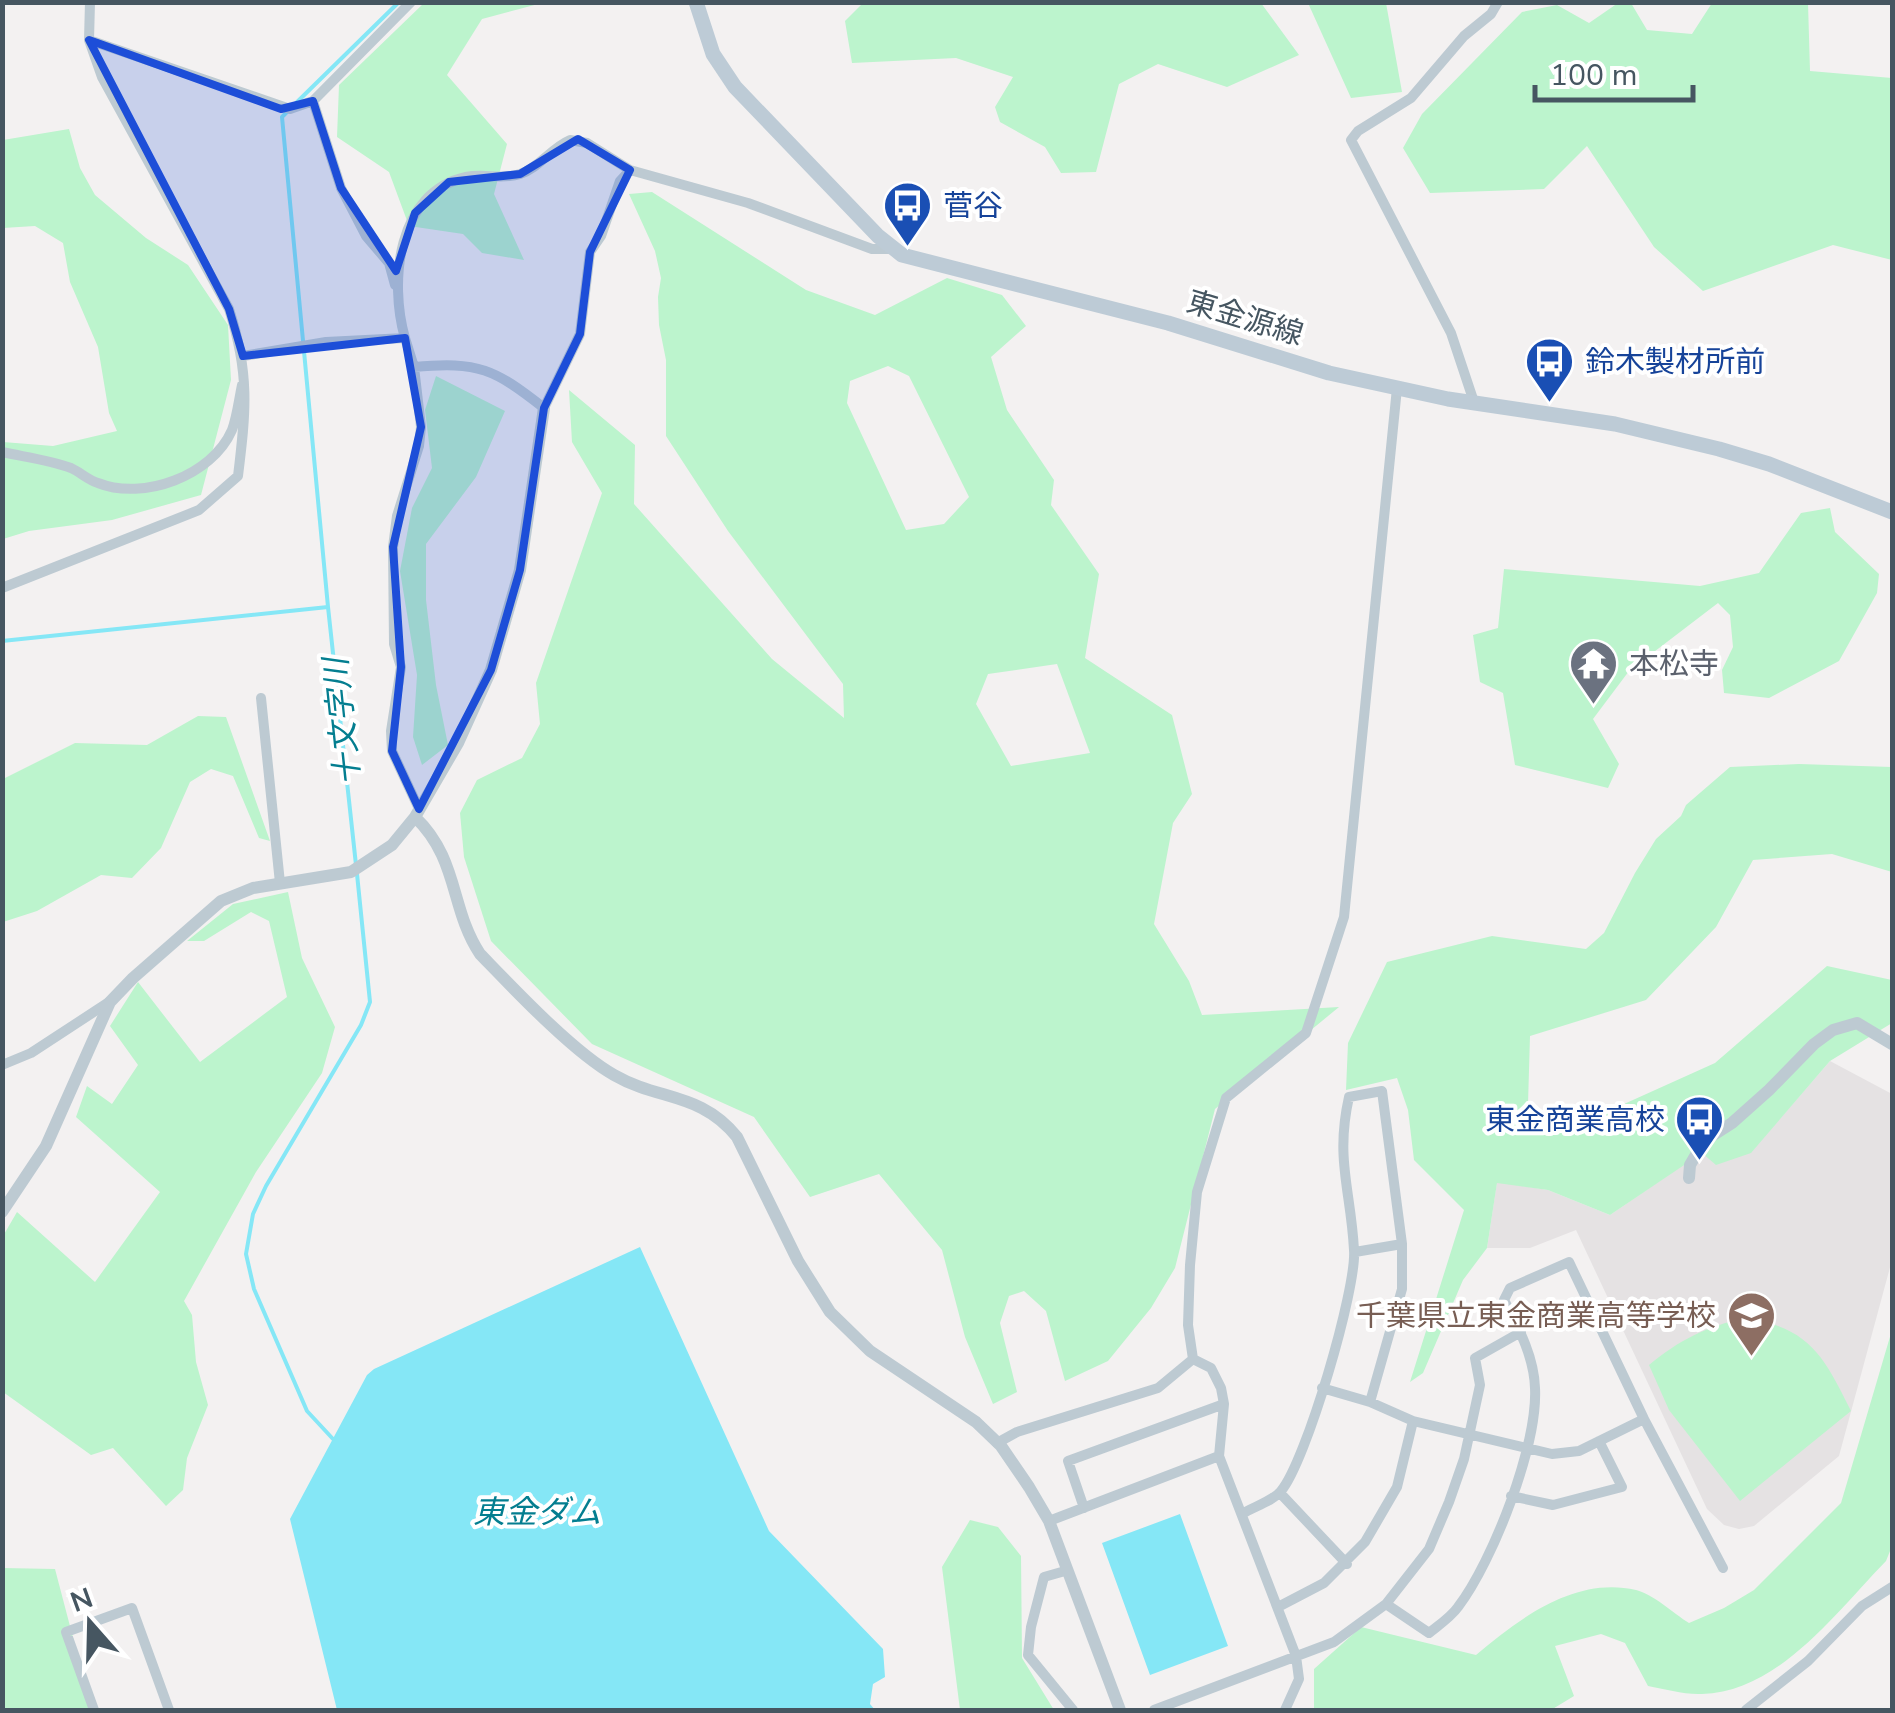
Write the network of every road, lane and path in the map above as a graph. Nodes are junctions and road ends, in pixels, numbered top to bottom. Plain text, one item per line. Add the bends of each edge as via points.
1 (90, 2) edge
2 (411, 2) edge
3 (696, 2) edge
4 (1498, 2) edge
5 (89, 40) junction
6 (314, 101) junction
7 (630, 170) junction
8 (893, 249) junction
9 (398, 296) junction
10 (405, 338) junction
11 (243, 356) junction
12 (414, 367) junction
13 (244, 378) junction
14 (1397, 388) junction
15 (1474, 402) junction
16 (544, 408) junction
17 (2, 452) edge
18 (1892, 512) edge
19 (2, 588) edge
20 (261, 698) dead end
21 (417, 813) junction
22 (280, 884) junction
23 (110, 1002) junction
24 (1892, 1044) edge
25 (2, 1064) edge
26 (1689, 1178) dead end
27 (2, 1212) edge
28 (1402, 1244) junction
29 (1355, 1252) junction
30 (1521, 1332) junction
31 (1193, 1359) junction
32 (1322, 1388) junction
33 (1370, 1402) junction
34 (1224, 1404) junction
35 (1644, 1419) junction
36 (1414, 1421) junction
37 (1469, 1432) junction
38 (1599, 1441) junction
39 (998, 1442) junction
40 (1526, 1446) junction
41 (1219, 1456) junction
42 (1280, 1493) junction
43 (1512, 1496) junction
44 (1084, 1508) junction
45 (1242, 1514) junction
46 (1050, 1521) junction
47 (1347, 1564) junction
48 (1723, 1568) dead end
49 (1066, 1571) junction
50 (1892, 1587) edge
51 (1386, 1604) junction
52 (1278, 1608) junction
53 (1296, 1656) junction
54 (1177, 1706) edge
55 (94, 1710) edge
56 (169, 1710) edge
57 (1073, 1710) edge
58 (1120, 1710) edge
59 (1154, 1710) edge
60 (1285, 1710) edge
61 (1746, 1710) edge

1 - 5 street
2 - 6 street
3 - 8 main road, 東金源線 via 713,54 735,87
4 - 15 street via 1412,98 1351,140 1451,332
5 - 6 street via 281,108
5 - 11 street via 102,77 229,309
6 - 9 street via 341,188 389,263
7 - 8 street via 872,248
7 - 9 street via 578,139 520,174 448,182 415,212 401,253
7 - 16 street via 590,252 580,334
8 - 14 main road, 東金源線
9 - 10 street
10 - 11 street
10 - 12 street
11 - 13 street
12 - 16 street via 456,363 493,372
12 - 21 street via 419,446 393,547 394,644 401,667 392,751
13 - 17 street via 232,430 220,448 163,485 98,484 72,468
13 - 19 street via 238,476 212,501
14 - 15 main road, 東金源線
14 - 31 street via 1344,917 1306,1032 1226,1098 1198,1192 1189,1280
15 - 18 main road, 東金源線 via 1719,449
16 - 21 street via 520,570 491,670
20 - 22 street
21 - 22 street via 392,845 352,872
21 - 39 street via 448,863 480,954 616,1077 698,1103 722,1119 830,1312 870,1351
22 - 23 street via 221,901
23 - 25 street via 31,1054
23 - 27 street via 46,1146
24 - 26 street via 1858,1023 1833,1030 1704,1141
28 - 29 street
28 - 29 street via 1382,1091 1349,1098 1341,1132
28 - 33 street via 1402,1290
29 - 32 street
30 - 35 street via 1504,1300 1510,1288 1569,1262
30 - 37 street via 1475,1358 1480,1384
30 - 40 street via 1536,1390
31 - 34 street via 1211,1368
31 - 39 street via 1158,1388
32 - 33 street
32 - 42 street via 1305,1448
33 - 36 street
34 - 41 street
34 - 44 street via 1068,1461
35 - 38 street
35 - 48 street
36 - 37 street
36 - 47 street via 1398,1487
37 - 40 street
37 - 51 street via 1430,1549
38 - 40 street via 1552,1454
38 - 43 street via 1622,1487 1553,1506
39 - 46 street
40 - 43 street
41 - 44 street
41 - 45 street
42 - 45 street
42 - 47 street
43 - 51 street via 1490,1553 1457,1608 1430,1633
44 - 46 street
45 - 52 street
46 - 49 street
47 - 52 street
49 - 57 street via 1044,1578 1028,1656
49 - 58 street
50 - 61 street
51 - 53 street via 1334,1642
52 - 53 street
53 - 54 street
53 - 60 street via 1299,1679
54 - 59 street
55 - 56 street via 66,1632 132,1608

